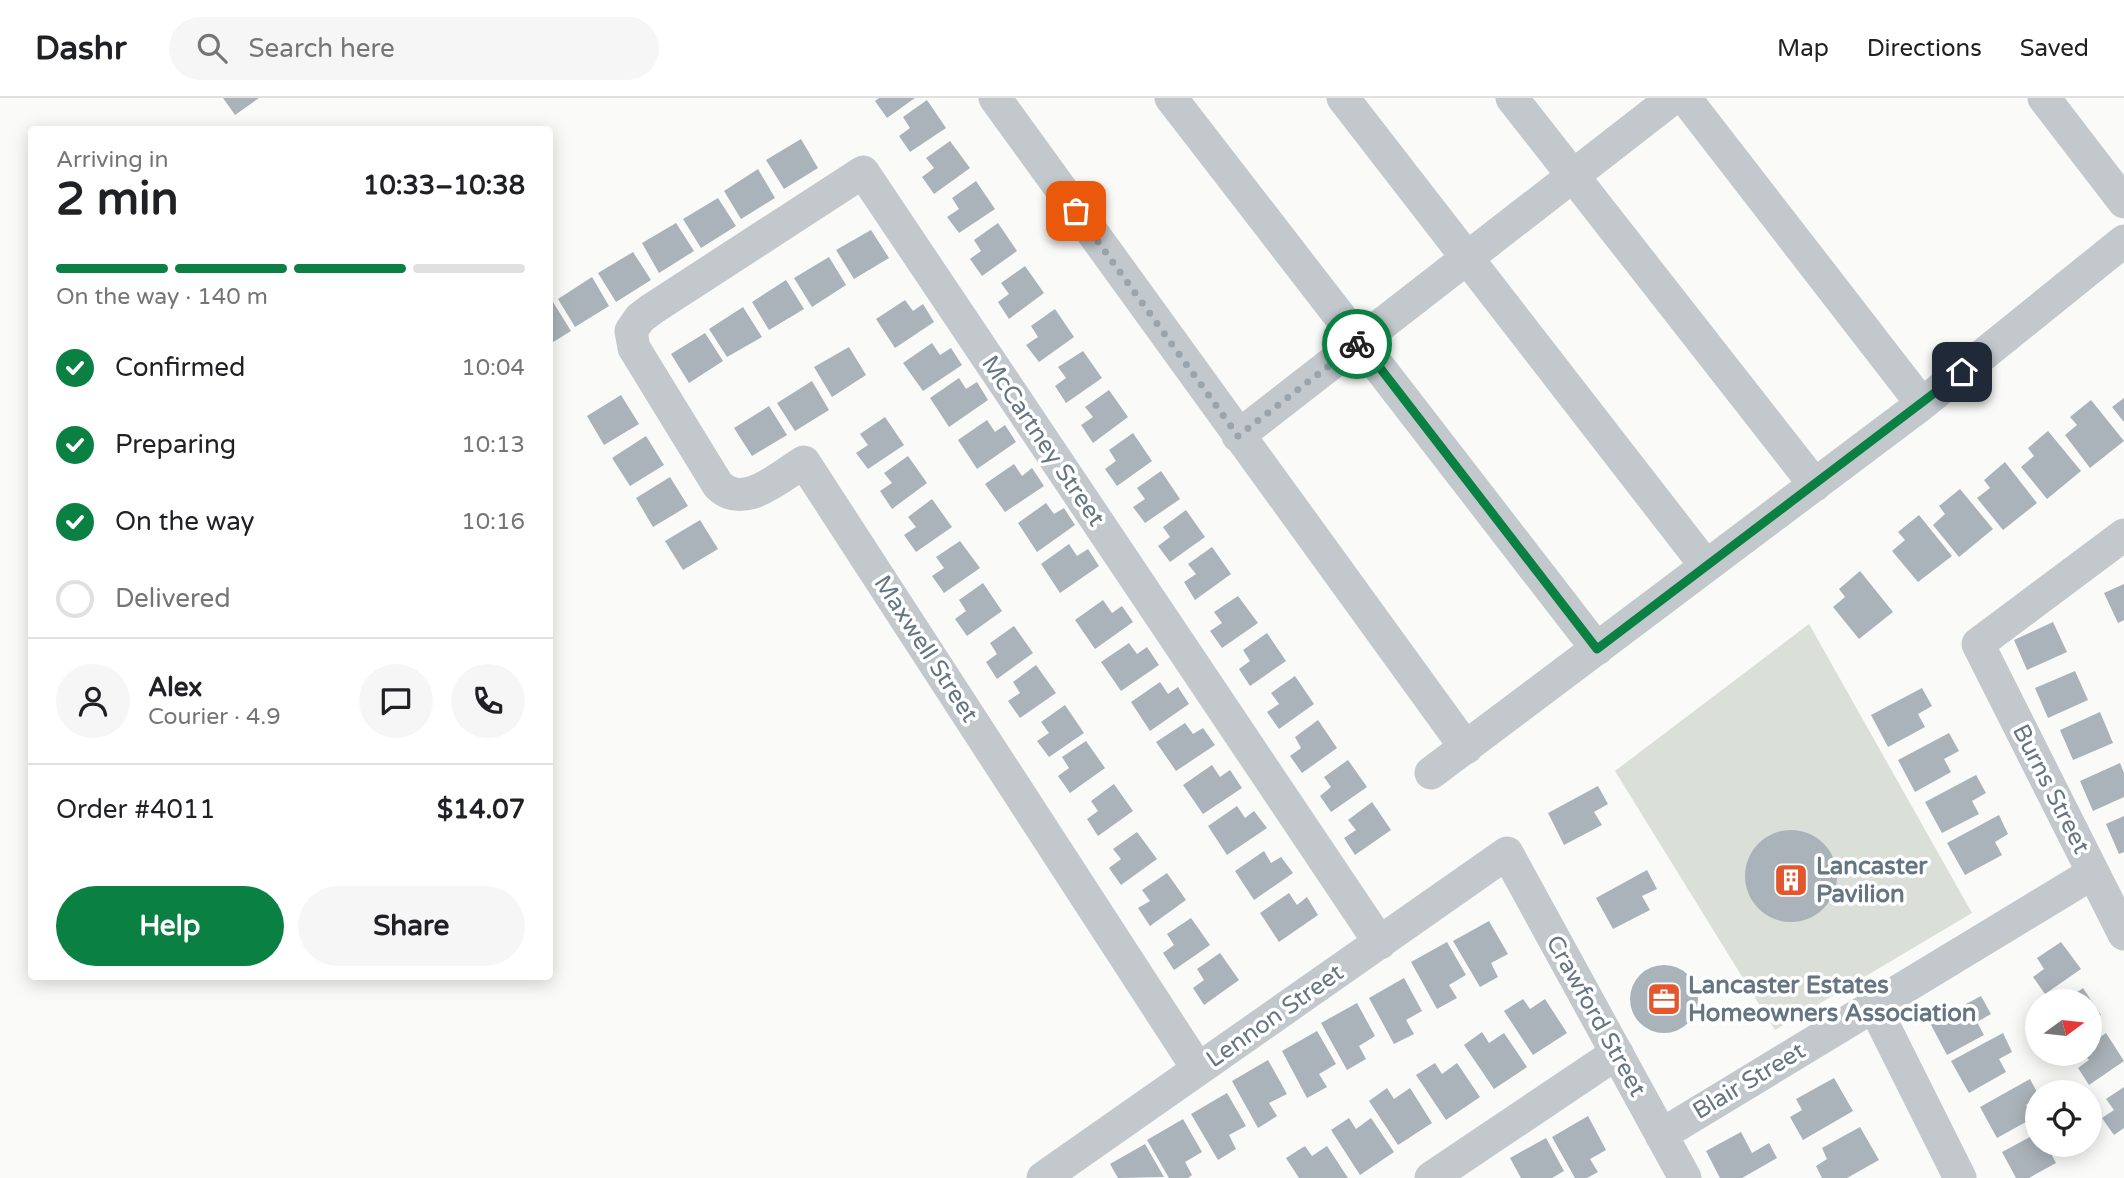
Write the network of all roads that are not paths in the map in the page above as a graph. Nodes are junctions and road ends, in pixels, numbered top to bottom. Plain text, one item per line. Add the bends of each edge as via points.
1 (995, 98) edge
2 (1171, 98) edge
3 (1343, 98) edge
4 (1513, 98) edge
5 (1673, 98) edge
6 (1685, 98) edge
7 (2044, 98) edge
8 (1573, 176) junction
9 (2124, 202) edge
10 (2124, 241) edge
11 (1467, 258) junction
12 (631, 331) joint
13 (1360, 342) junction
14 (1922, 404) junction
15 (1238, 436) junction
16 (1815, 485) junction
17 (2124, 535) edge
18 (1706, 566) junction
19 (1597, 649) junction
20 (1466, 748) junction
21 (1431, 774) dead end
22 (1507, 853) joint
23 (2093, 873) junction
24 (2124, 934) edge
25 (1380, 943) junction
26 (1874, 1006) junction
27 (1617, 1053) junction
28 (1198, 1069) junction
29 (1661, 1135) junction
30 (1043, 1178) edge
31 (1431, 1178) edge
32 (1685, 1178) edge
33 (1960, 1178) edge

1 - 15 street
2 - 13 street
3 - 11 street
4 - 8 street
5 - 8 street
6 - 14 street
7 - 9 street
8 - 11 street
8 - 16 street
10 - 14 street
11 - 13 street
11 - 18 street
12 - 25 street, McCartney Street via 652,309 863,173
12 - 28 street, Maxwell Street via 643,366 728,495 756,492 804,462
13 - 15 street
13 - 19 street
14 - 16 street
15 - 20 street
16 - 18 street
17 - 23 street, Burns Street via 1978,644
18 - 19 street
19 - 20 street
20 - 21 street
22 - 25 street, Lennon Street
22 - 27 street, Crawford Street
23 - 24 street, Burns Street
23 - 26 street, Blair Street
25 - 28 street, Lennon Street
26 - 29 street, Blair Street
26 - 33 street
27 - 29 street, Crawford Street
27 - 31 street
28 - 30 street, Lennon Street
29 - 32 street, Crawford Street

